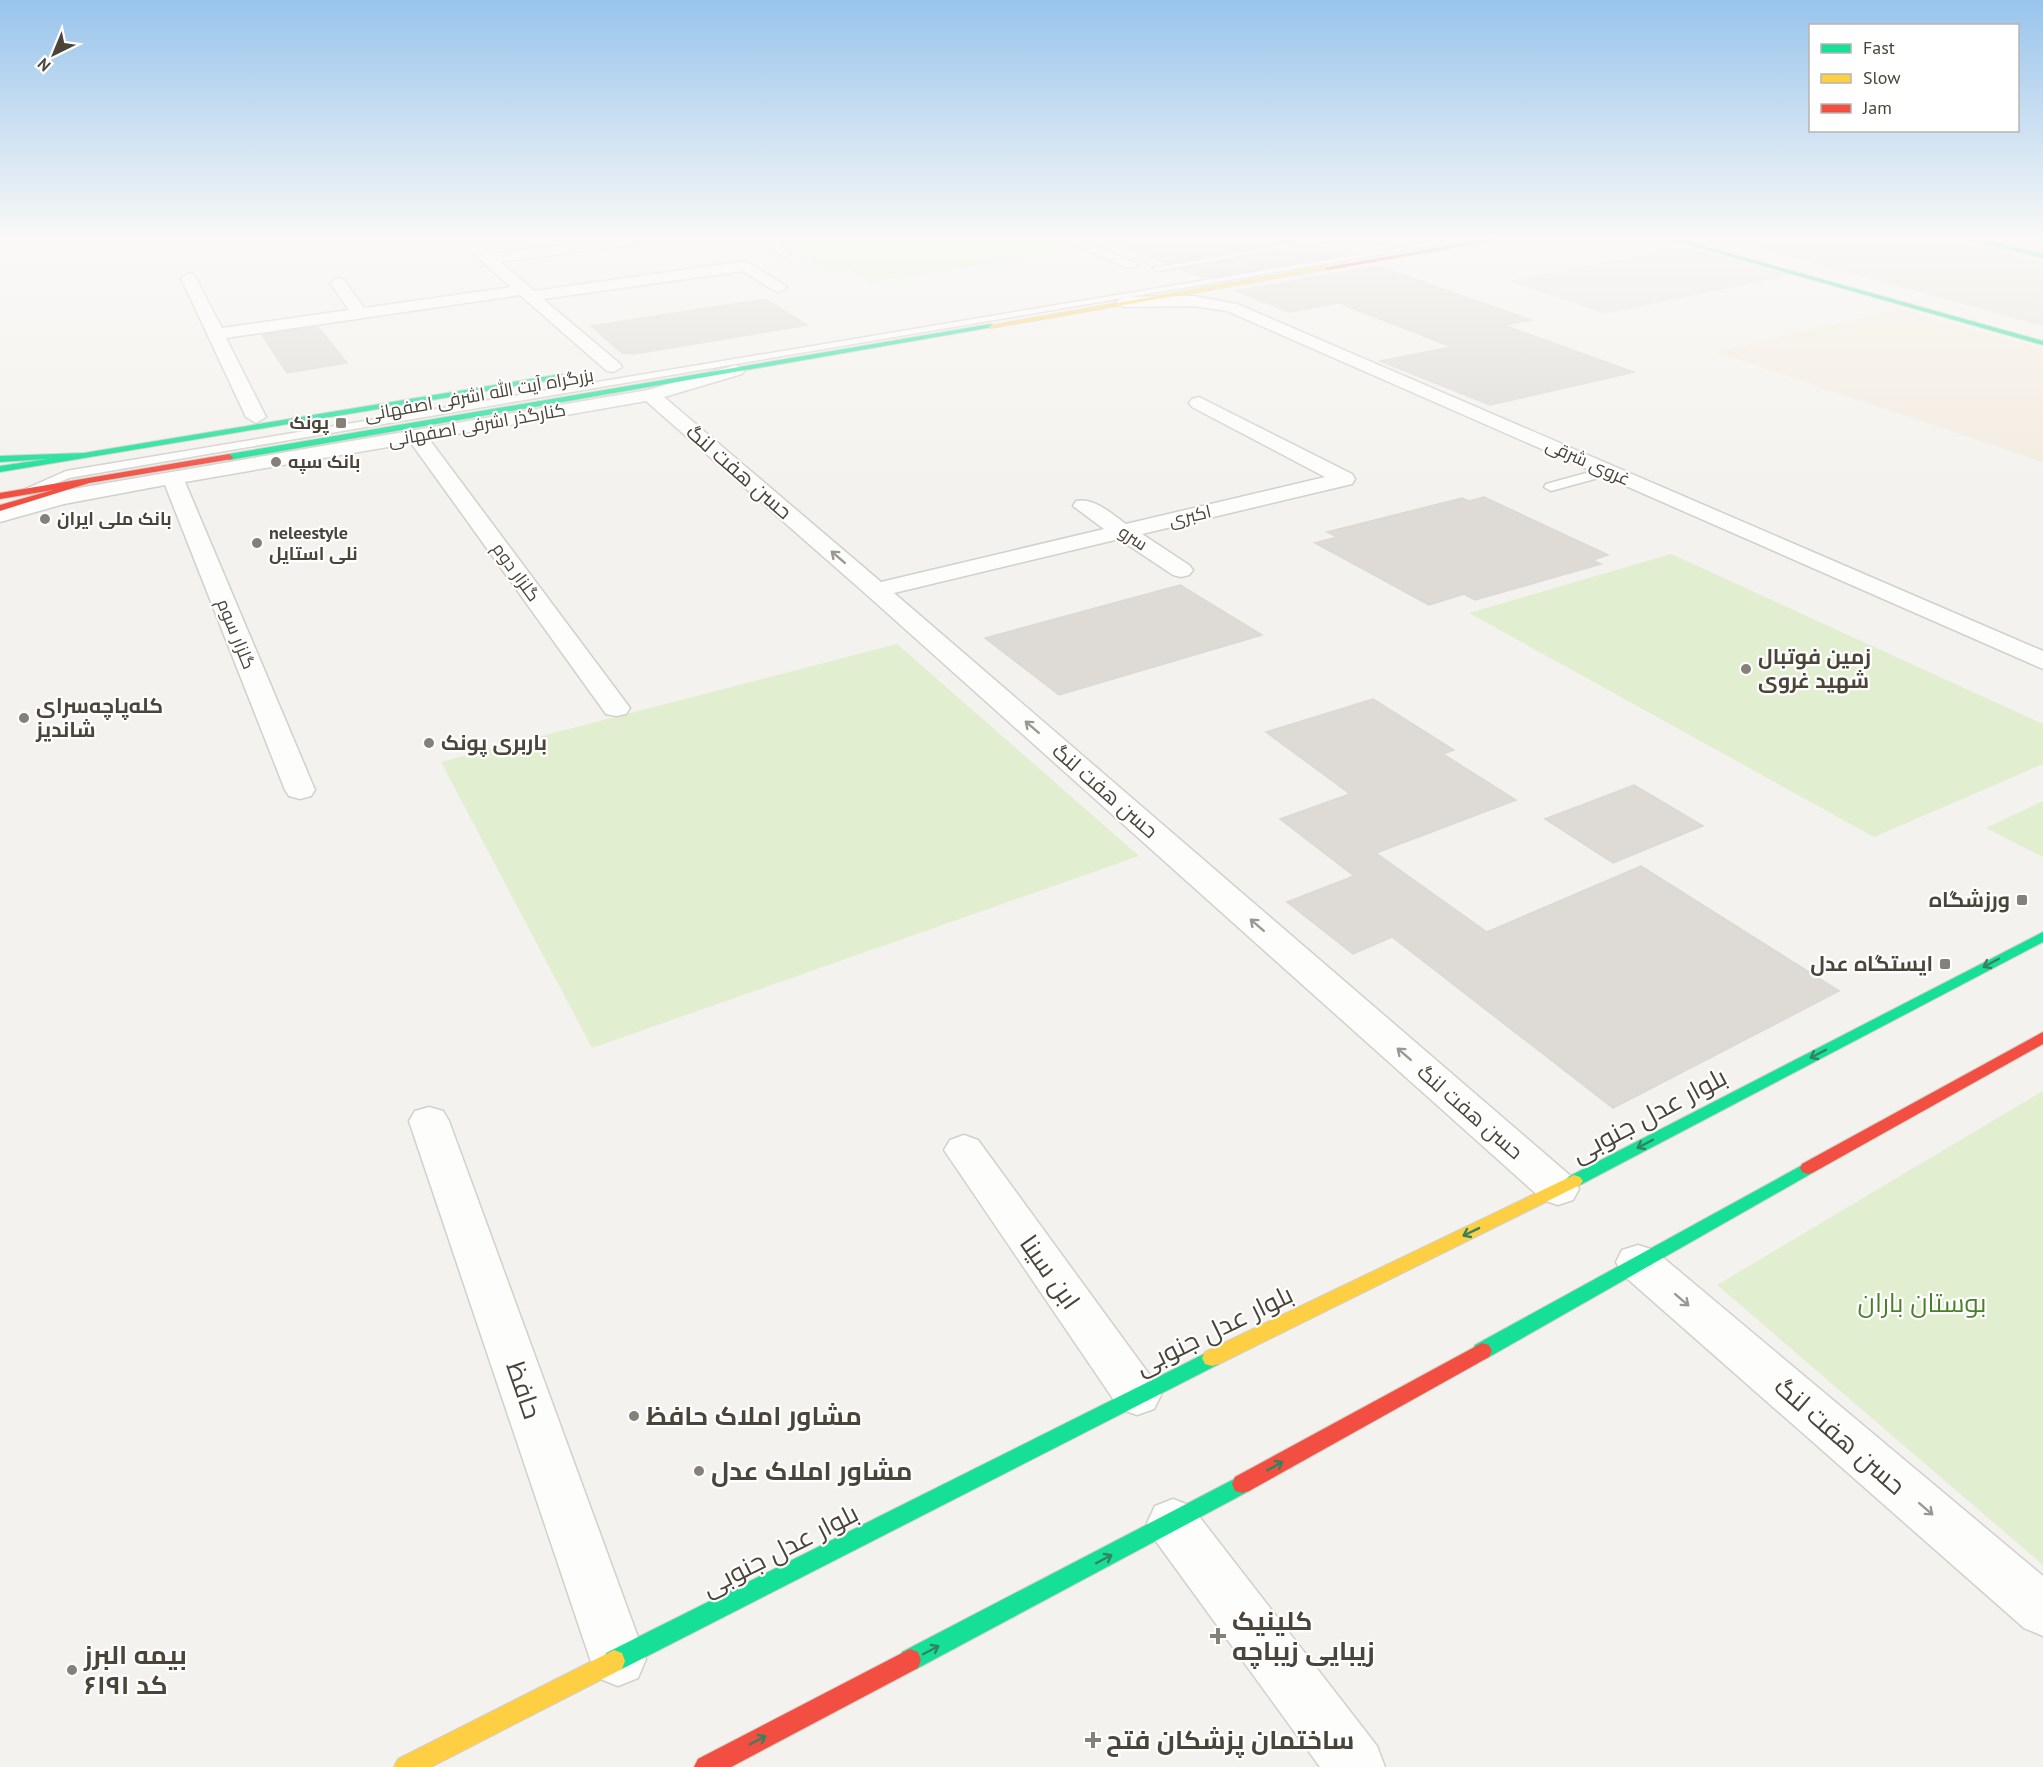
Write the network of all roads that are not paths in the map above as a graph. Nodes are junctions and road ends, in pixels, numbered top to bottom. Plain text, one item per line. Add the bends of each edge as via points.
1 (210, 321) edge
2 (306, 321) edge
3 (560, 321) edge
4 (887, 321) edge
5 (928, 321) edge
6 (971, 321) edge
7 (1011, 321) edge
8 (1264, 321) edge
9 (1977, 321) edge
10 (216, 334) junction
11 (2040, 339) edge
12 (613, 367) junction
13 (740, 368) junction
14 (650, 395) junction
15 (1199, 403) dead end
16 (256, 417) dead end
17 (416, 436) junction
18 (92, 453) junction
19 (0, 459) edge
20 (25, 464) junction
21 (0, 470) edge
22 (1608, 471) junction
23 (105, 477) junction
24 (173, 478) junction
25 (1551, 487) dead end
26 (29, 490) junction
27 (0, 491) edge
28 (0, 496) edge
29 (1084, 506) dead end
30 (0, 508) edge
31 (0, 515) edge
32 (1123, 532) junction
33 (1181, 570) dead end
34 (876, 590) junction
35 (2043, 661) edge
36 (616, 708) dead end
37 (300, 790) dead end
38 (2043, 936) edge
39 (2043, 1037) edge
40 (429, 1121) dead end
41 (964, 1150) dead end
42 (1558, 1189) junction
43 (1638, 1262) junction
44 (1137, 1395) junction
45 (1173, 1523) junction
46 (2043, 1610) edge
47 (618, 1659) junction
48 (406, 1767) edge
49 (706, 1767) edge
50 (1356, 1767) edge

1 - 10 street
2 - 10 street
3 - 12 street
4 - 12 main road
5 - 20 lane via 183,447
6 - 26 lane via 66,475
7 - 13 main road, بزرگراه آیت الله اشرفی اصفهانی
8 - 22 street, غروی شرقی
9 - 11 main road
10 - 16 street
12 - 18 main road
13 - 14 street, کنارگذر اشرفی اصفهانی
13 - 23 main road, بزرگراه آیت الله اشرفی اصفهانی
14 - 17 street, کنارگذر اشرفی اصفهانی
34 -> 14 street, حسن هفت لنگ
15 - 32 street, اکبری via 1344,479
17 - 24 street, کنارگذر اشرفی اصفهانی
17 - 36 street, گلزار دوم
18 - 19 main road
18 - 20 main road
20 - 21 main road
22 - 25 lane
22 - 35 street, غروی شرقی
23 - 26 main road, بزرگراه آیت الله اشرفی اصفهانی
23 - 30 main road
24 - 31 street, کنارگذر اشرفی اصفهانی via 60,498
24 - 37 street, گلزار سوم
26 - 27 main road
26 - 28 main road, بزرگراه آیت الله اشرفی اصفهانی
29 - 32 street, سرو
32 - 33 street, سرو
32 - 34 street, اکبری
42 -> 34 street, حسن هفت لنگ
38 -> 42 main road, بلوار عدل جنوبی
39 - 43 main road
40 - 47 street, حافظ
41 - 44 street, ابن سینا
42 -> 44 main road, بلوار عدل جنوبی
45 -> 43 main road
43 -> 46 street, حسن هفت لنگ
44 - 47 main road, بلوار عدل جنوبی
49 -> 45 main road
45 - 50 street
47 - 48 main road, بلوار عدل جنوبی

